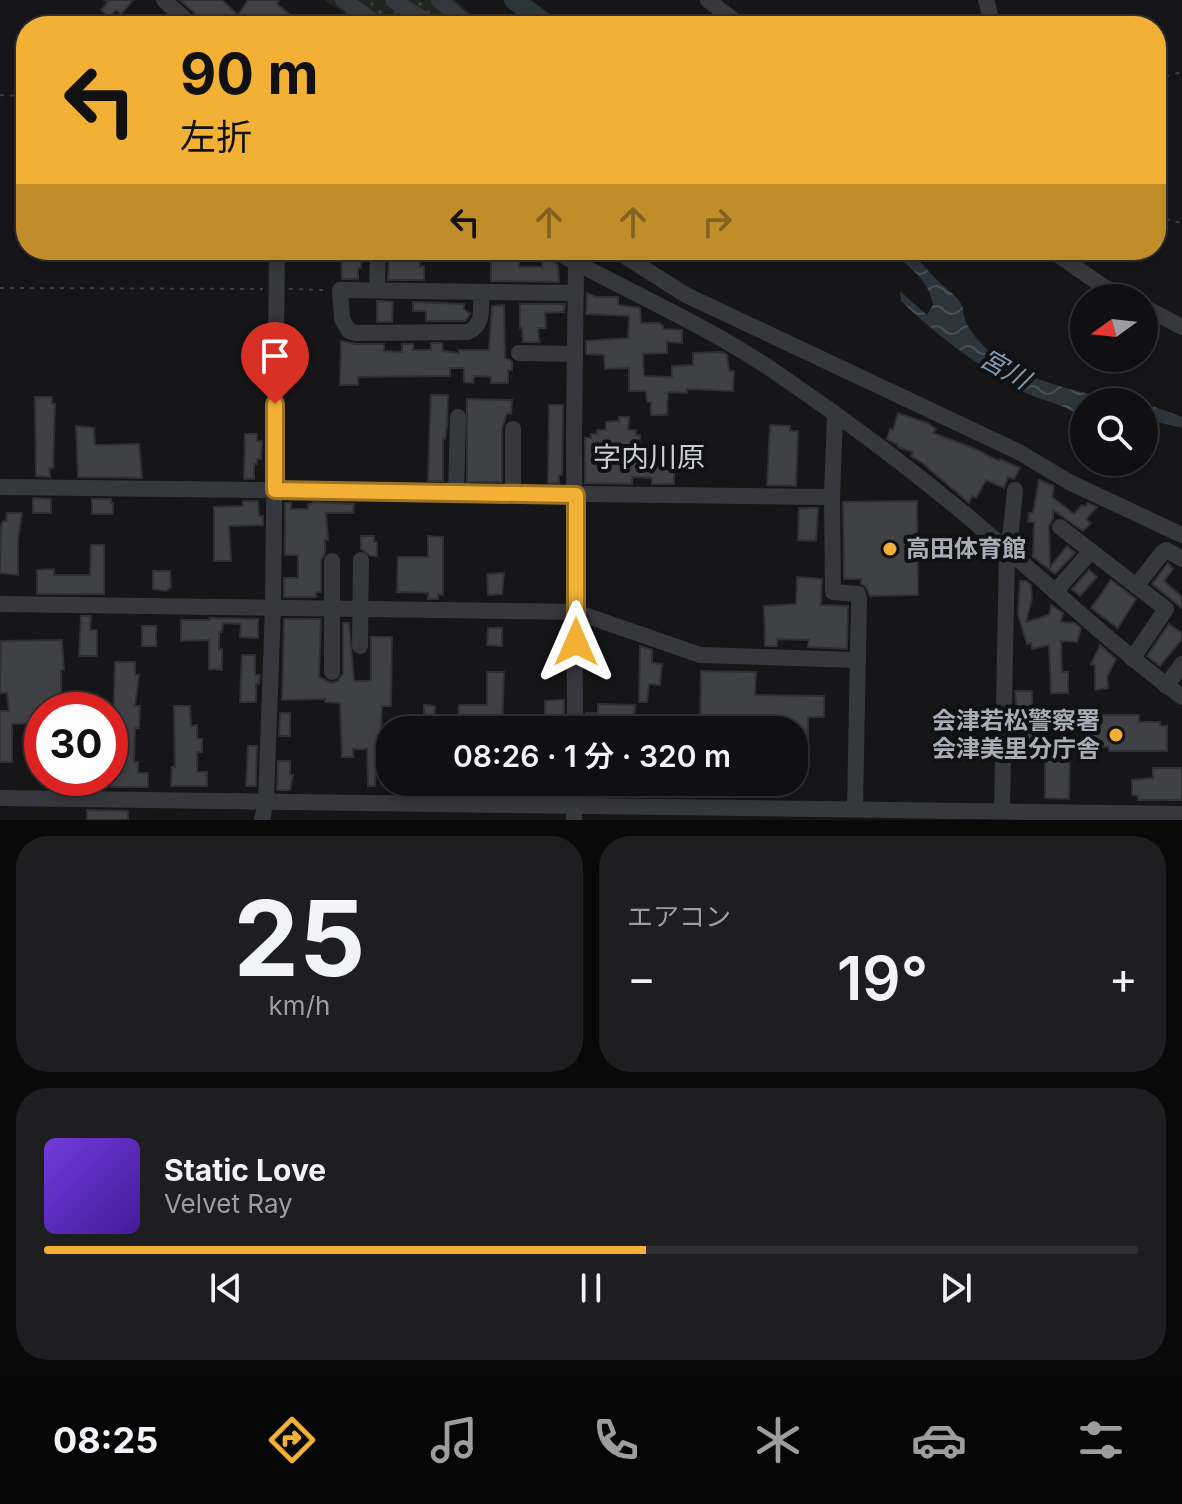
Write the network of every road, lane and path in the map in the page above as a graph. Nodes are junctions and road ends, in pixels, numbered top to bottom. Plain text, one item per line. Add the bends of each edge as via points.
1 (164, 0) edge
2 (343, 0) edge
3 (391, 0) edge
4 (708, 0) edge
5 (365, 15) joint
6 (181, 16) edge
7 (417, 16) edge
8 (728, 16) edge
9 (277, 260) edge
10 (378, 260) edge
11 (571, 260) edge
12 (631, 260) edge
13 (1065, 260) edge
14 (576, 263) junction
15 (1100, 284) edge
16 (0, 288) edge
17 (276, 289) junction
18 (377, 289) junction
19 (340, 290) junction
20 (481, 293) junction
21 (576, 293) junction
22 (1158, 314) edge
23 (1182, 327) edge
24 (519, 353) dead end
25 (574, 354) junction
26 (835, 416) junction
27 (458, 417) dead end
28 (513, 429) dead end
29 (0, 487) edge
30 (275, 490) junction
31 (1015, 490) dead end
32 (456, 493) junction
33 (513, 494) junction
34 (576, 495) junction
35 (832, 497) junction
36 (1060, 527) dead end
37 (1182, 535) edge
38 (1007, 549) junction
39 (1091, 551) junction
40 (1182, 559) edge
41 (361, 560) dead end
42 (332, 561) dead end
43 (1136, 586) junction
44 (1055, 592) junction
45 (0, 604) edge
46 (273, 607) junction
47 (331, 608) junction
48 (360, 609) junction
49 (576, 612) junction
50 (360, 646) dead end
51 (1132, 659) junction
52 (858, 660) junction
53 (1182, 664) edge
54 (332, 672) dead end
55 (1166, 686) junction
56 (1182, 697) edge
57 (575, 716) edge
58 (0, 798) edge
59 (266, 801) junction
60 (362, 802) junction
61 (855, 809) junction
62 (1002, 811) junction
63 (574, 812) edge
64 (1182, 814) edge
65 (1106, 816) edge
66 (262, 820) edge
67 (362, 820) edge

1 - 6 street
2 - 5 street
3 - 5 street via 382,12
3 - 7 street
4 - 8 street
9 - 17 street
10 - 18 street
11 - 14 street
12 - 37 street via 686,295
13 - 15 street
14 - 21 street
14 - 26 street via 744,353
16 - 17 path
17 - 19 path
17 - 30 street
18 - 19 street
18 - 20 street
19 - 20 street via 342,319 356,333 468,332 479,323
20 - 21 street
21 - 25 street
22 - 23 street
24 - 25 street
25 - 34 street
26 - 35 street
26 - 38 street
27 - 32 street
28 - 33 street
29 - 30 street
30 - 32 street
30 - 46 street
31 - 38 street
32 - 33 street
33 - 34 street
34 - 35 street
34 - 49 street
35 - 52 street via 833,592 858,594
36 - 39 street
38 - 44 street
38 - 62 street
39 - 43 street
39 - 44 street
40 - 43 street via 1163,552
41 - 48 street
42 - 47 street
43 - 51 street via 1166,609
44 - 51 street
45 - 46 street
46 - 47 street
46 - 59 street
47 - 48 street
47 - 54 street
48 - 49 street
48 - 50 street
49 - 52 street via 700,655
49 - 57 street
51 - 55 street
52 - 61 street
53 - 55 street
55 - 56 street
58 - 59 street
59 - 60 street
59 - 66 street
60 - 63 street
60 - 67 street
61 - 62 street
61 - 63 street
62 - 65 street
64 - 65 street

